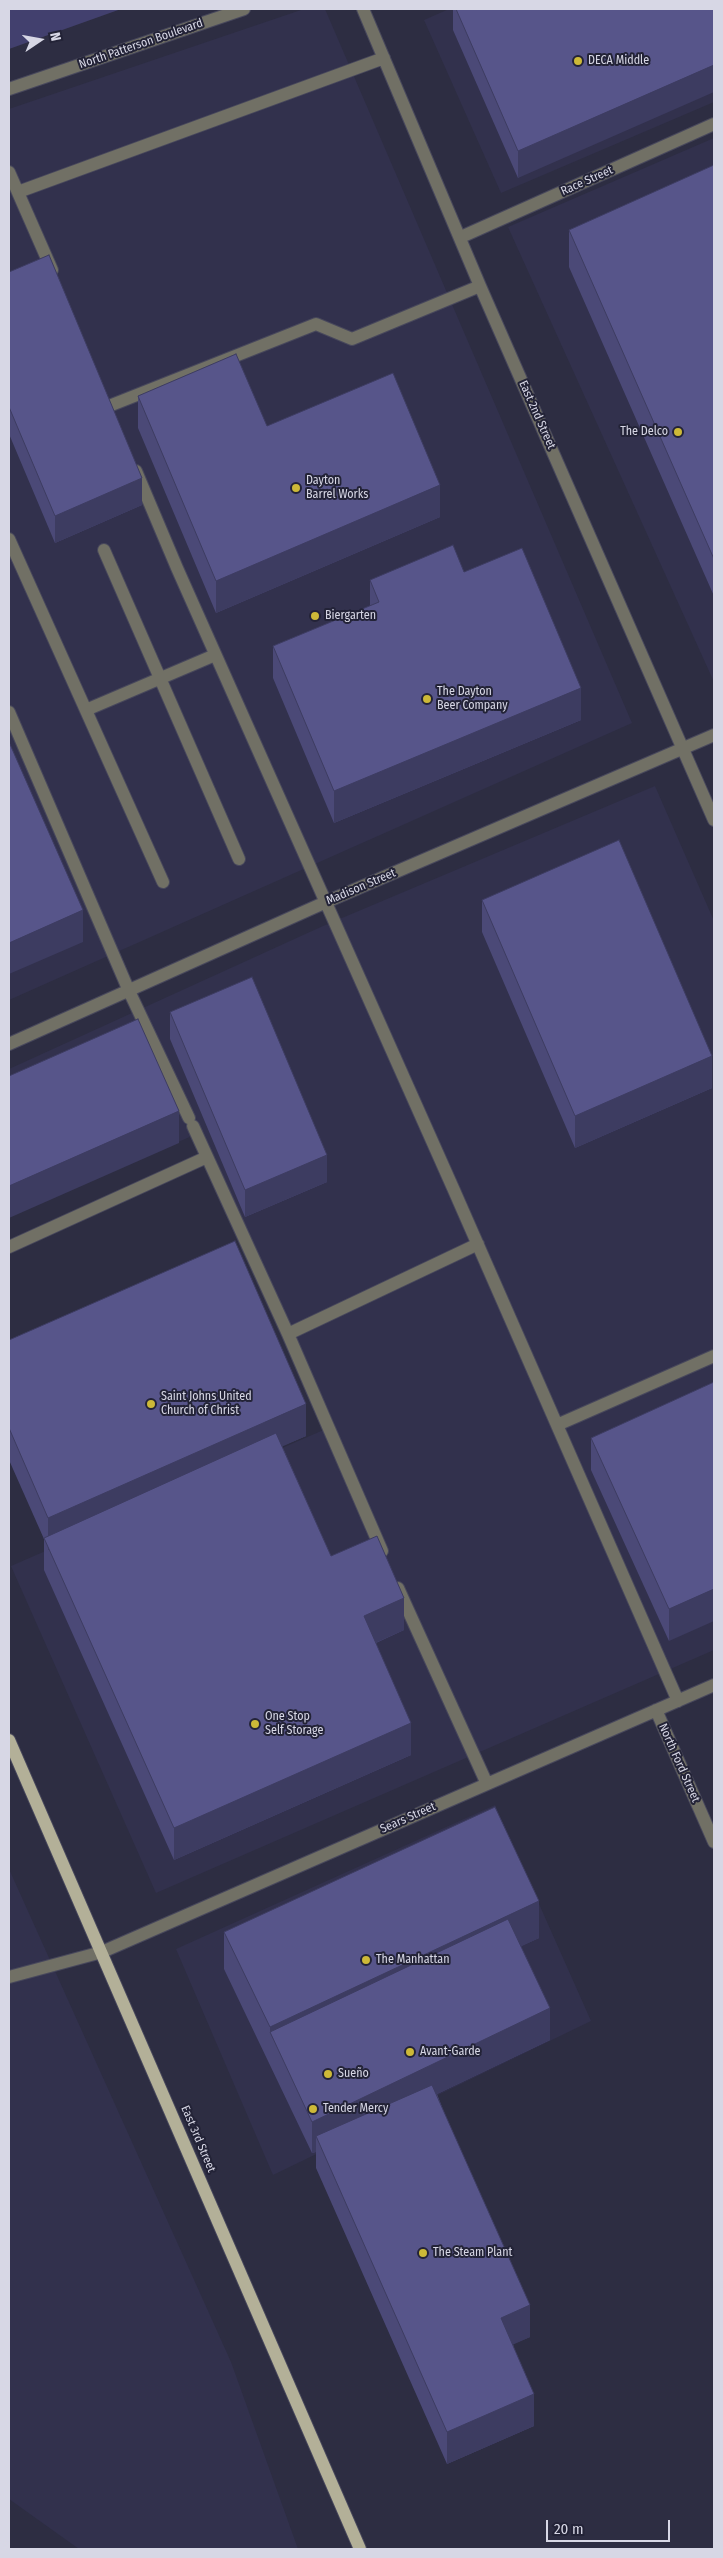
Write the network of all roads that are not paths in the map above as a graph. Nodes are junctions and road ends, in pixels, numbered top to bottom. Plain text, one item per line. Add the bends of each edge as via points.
1 (244, 9) edge
2 (367, 10) edge
3 (384, 58) junction
4 (9, 89) edge
5 (714, 124) edge
6 (9, 172) edge
7 (18, 192) junction
8 (461, 237) junction
9 (58, 286) edge
10 (480, 286) junction
11 (109, 406) edge
12 (131, 460) edge
13 (9, 539) edge
14 (104, 550) dead end
15 (215, 655) junction
16 (160, 679) junction
17 (86, 710) junction
18 (9, 712) edge
19 (714, 735) edge
20 (683, 749) junction
21 (714, 820) edge
22 (239, 859) dead end
23 (163, 882) dead end
24 (326, 902) junction
25 (129, 991) junction
26 (9, 1044) edge
27 (207, 1157) junction
28 (478, 1244) junction
29 (9, 1247) edge
30 (288, 1334) junction
31 (714, 1356) edge
32 (557, 1425) junction
33 (714, 1685) edge
34 (678, 1701) junction
35 (656, 1710) junction
36 (9, 1740) edge
37 (487, 1784) junction
38 (714, 1842) edge
39 (102, 1952) junction
40 (9, 1977) edge
41 (360, 2549) edge

1 - 4 street, North Patterson Boulevard
2 - 3 street, East 2nd Street
3 - 7 street
3 - 8 street, East 2nd Street
5 - 8 street, Race Street
6 - 7 street
7 - 9 street
8 - 10 street, East 2nd Street
10 - 11 street via 352,339 316,324
10 - 20 street, East 2nd Street
12 - 15 street
13 - 17 street
14 - 16 street
15 - 16 street
15 - 24 street
16 - 17 street
16 - 22 street
17 - 23 street
18 - 25 street
19 - 20 street, Madison Street
20 - 21 street, East 2nd Street
20 - 24 street, Madison Street
24 - 25 street, Madison Street
24 - 28 street
25 - 26 street, Madison Street
25 - 27 street
27 - 29 street
27 - 30 street via 240,1241
28 - 30 street
28 - 32 street
30 - 37 street
31 - 32 street
32 - 34 street
33 - 34 street, Sears Street
34 - 35 street, Sears Street
35 - 37 street, Sears Street
35 - 38 street, North Ford Street
36 - 39 main road, East 3rd Street
37 - 39 street, Sears Street
39 - 40 street, Sears Street
39 - 41 main road, East 3rd Street

